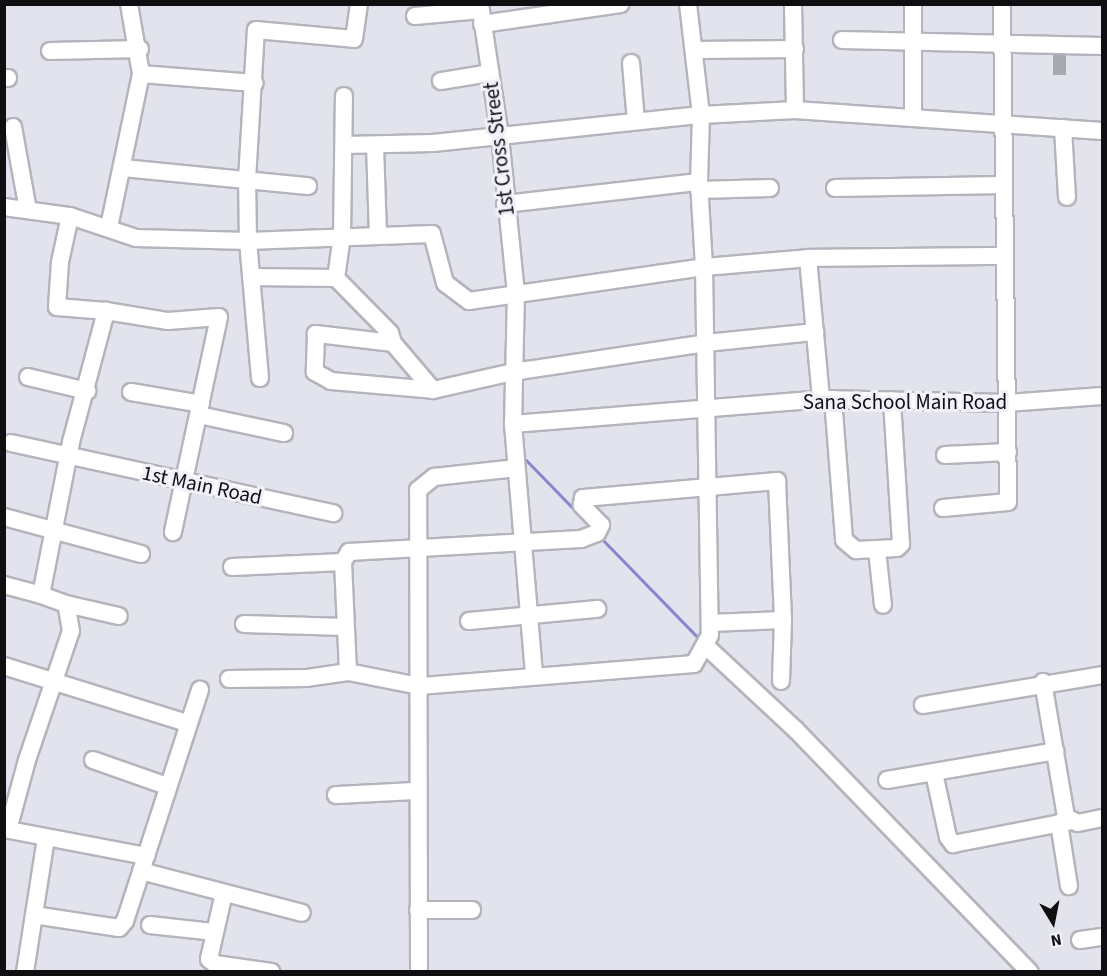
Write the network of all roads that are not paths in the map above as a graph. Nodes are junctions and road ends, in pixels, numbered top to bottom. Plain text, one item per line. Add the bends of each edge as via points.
1 (129, 4) edge
2 (359, 4) edge
3 (621, 4) edge
4 (688, 4) edge
5 (793, 4) edge
6 (913, 4) edge
7 (1002, 4) edge
8 (481, 13) edge
9 (415, 16) dead end
10 (913, 39) junction
11 (842, 40) dead end
12 (1001, 46) junction
13 (1102, 46) edge
14 (140, 49) junction
15 (795, 49) junction
16 (696, 50) junction
17 (50, 51) dead end
18 (631, 63) dead end
19 (490, 73) junction
20 (141, 74) junction
21 (441, 81) dead end
22 (255, 82) junction
23 (344, 96) dead end
24 (795, 110) junction
25 (701, 115) junction
26 (913, 117) junction
27 (636, 122) junction
28 (1003, 123) junction
29 (13, 127) dead end
30 (1063, 128) junction
31 (1102, 131) edge
32 (500, 136) junction
33 (375, 145) junction
34 (345, 146) junction
35 (123, 168) junction
36 (247, 180) junction
37 (1002, 185) junction
38 (308, 186) dead end
39 (699, 186) junction
40 (770, 188) dead end
41 (835, 188) dead end
42 (1067, 198) dead end
43 (506, 204) junction
44 (4, 207) edge
45 (28, 210) junction
46 (70, 216) junction
47 (109, 228) junction
48 (378, 235) junction
49 (342, 236) junction
50 (248, 241) junction
51 (1005, 256) junction
52 (808, 258) junction
53 (704, 267) junction
54 (251, 277) junction
55 (336, 278) junction
56 (516, 293) junction
57 (106, 311) junction
58 (815, 332) junction
59 (393, 343) junction
60 (706, 343) junction
61 (513, 372) junction
62 (28, 377) dead end
63 (260, 378) dead end
64 (433, 390) junction
65 (87, 391) junction
66 (131, 392) dead end
67 (1102, 396) edge
68 (827, 399) junction
69 (891, 400) junction
70 (1008, 403) junction
71 (708, 408) junction
72 (200, 410) junction
73 (513, 424) junction
74 (284, 433) dead end
75 (11, 443) dead end
76 (1008, 452) junction
77 (945, 455) dead end
78 (70, 458) junction
79 (518, 468) junction
80 (186, 480) junction
81 (708, 489) junction
82 (943, 508) dead end
83 (333, 513) dead end
84 (4, 517) edge
85 (53, 530) junction
86 (173, 532) dead end
87 (525, 543) junction
88 (417, 548) junction
89 (877, 550) junction
90 (141, 554) dead end
91 (343, 562) junction
92 (232, 567) dead end
93 (4, 585) edge
94 (41, 596) junction
95 (66, 604) junction
96 (883, 605) dead end
97 (597, 609) dead end
98 (529, 615) junction
99 (119, 616) dead end
100 (783, 620) junction
101 (469, 621) dead end
102 (710, 622) junction
103 (244, 624) dead end
104 (346, 627) junction
105 (707, 647) junction
106 (4, 666) edge
107 (348, 672) junction
108 (534, 675) junction
109 (1102, 675) edge
110 (229, 679) dead end
111 (56, 681) junction
112 (781, 681) dead end
113 (1043, 682) junction
114 (419, 686) junction
115 (200, 690) dead end
116 (923, 705) dead end
117 (187, 723) junction
118 (1056, 751) junction
119 (93, 760) dead end
120 (934, 772) junction
121 (887, 780) dead end
122 (167, 786) junction
123 (416, 791) junction
124 (336, 795) dead end
125 (1102, 818) edge
126 (1065, 822) junction
127 (4, 828) edge
128 (46, 838) junction
129 (143, 864) junction
130 (1069, 886) dead end
131 (224, 893) junction
132 (418, 910) junction
133 (472, 910) dead end
134 (302, 913) dead end
135 (34, 915) junction
136 (150, 925) dead end
137 (213, 932) junction
138 (1102, 937) edge
139 (1080, 940) dead end
140 (25, 972) edge
141 (270, 972) edge
142 (419, 972) edge
143 (1030, 972) edge

1 - 14 street
2 - 22 street via 354,39 256,30
3 - 8 street
4 - 16 street
5 - 15 street
6 - 10 street
7 - 12 street
8 - 9 street
8 - 19 street, 1st Cross Street
10 - 11 street
10 - 12 street
10 - 26 street
12 - 13 street
12 - 28 street
14 - 17 street
14 - 20 street
15 - 16 street
15 - 24 street
16 - 25 street
18 - 27 street
19 - 21 street
19 - 32 street, 1st Cross Street
20 - 22 street
20 - 35 street
22 - 36 street
23 - 34 street
24 - 25 street
24 - 26 street
25 - 27 street
25 - 39 street
26 - 28 street
27 - 32 street
28 - 30 street
28 - 37 street
29 - 45 street
30 - 31 street
30 - 42 street
32 - 33 street
32 - 43 street, 1st Cross Street
33 - 34 street
33 - 48 street
34 - 49 street
35 - 36 street
35 - 47 street
36 - 38 street
36 - 50 street
37 - 41 street
37 - 51 street
39 - 40 street
39 - 43 street
39 - 53 street
43 - 56 street, 1st Cross Street
44 - 45 street
45 - 46 street
46 - 47 street
46 - 57 street via 60,262 57,307
47 - 50 street via 136,238
48 - 49 street
48 - 56 street via 432,234 445,283 469,301
49 - 50 street
49 - 55 street
50 - 54 street
51 - 52 street
51 - 70 street
52 - 53 street
52 - 58 street
53 - 56 street
53 - 60 street
54 - 55 street
54 - 63 street
55 - 59 street via 390,333
56 - 61 street, 1st Cross Street
57 - 65 street
57 - 72 street via 168,321 219,317
58 - 60 street
58 - 68 street
59 - 64 street
59 - 64 street via 316,334 315,372 331,381
60 - 61 street
60 - 71 street
61 - 64 street
61 - 73 street, 1st Cross Street
62 - 65 street
65 - 78 street
66 - 72 street
67 - 70 street, Sana School Main Road
68 - 69 street, Sana School Main Road
68 - 71 street, Sana School Main Road
68 - 89 street via 844,540 856,550
69 - 70 street, Sana School Main Road
69 - 89 street via 903,538 897,548
70 - 76 street
71 - 73 street
71 - 81 street
72 - 74 street
72 - 80 street
73 - 79 street, 1st Cross Street
75 - 78 street, 1st Main Road
76 - 77 street
76 - 82 street via 1008,502
78 - 80 street, 1st Main Road
78 - 85 street
79 - 87 street, 1st Cross Street
79 - 88 street via 434,477 424,483 418,490
80 - 83 street, 1st Main Road
80 - 86 street
81 - 87 street via 583,498 582,505 601,525 597,533 581,539
81 - 100 street via 777,481
81 - 102 street
84 - 85 street
85 - 90 street
85 - 94 street
87 - 88 street
87 - 98 street, 1st Cross Street
88 - 91 street via 349,552
88 - 114 street
89 - 96 street
91 - 92 street
91 - 104 street
93 - 94 street
94 - 95 street
95 - 99 street
95 - 111 street via 71,631
97 - 98 street
98 - 101 street
98 - 108 street, 1st Cross Street
100 - 102 street
100 - 112 street
102 - 105 street
103 - 104 street
104 - 107 street
105 - 108 street via 694,664
105 - 143 street via 795,729
106 - 111 street
107 - 110 street via 308,678
107 - 114 street
108 - 114 street
109 - 113 street
111 - 117 street
111 - 127 street via 27,760 11,819
113 - 116 street
113 - 118 street
114 - 123 street
115 - 117 street
117 - 122 street
118 - 120 street
118 - 126 street
119 - 122 street
120 - 121 street
120 - 126 street via 948,837 953,844
122 - 129 street
123 - 124 street
123 - 132 street
125 - 126 street
126 - 130 street
127 - 128 street
128 - 129 street
128 - 135 street
129 - 131 street
129 - 135 street via 125,921 119,928
131 - 134 street
131 - 137 street
132 - 133 street
132 - 142 street
135 - 140 street
136 - 137 street
137 - 141 street via 208,953 211,962
138 - 139 street

